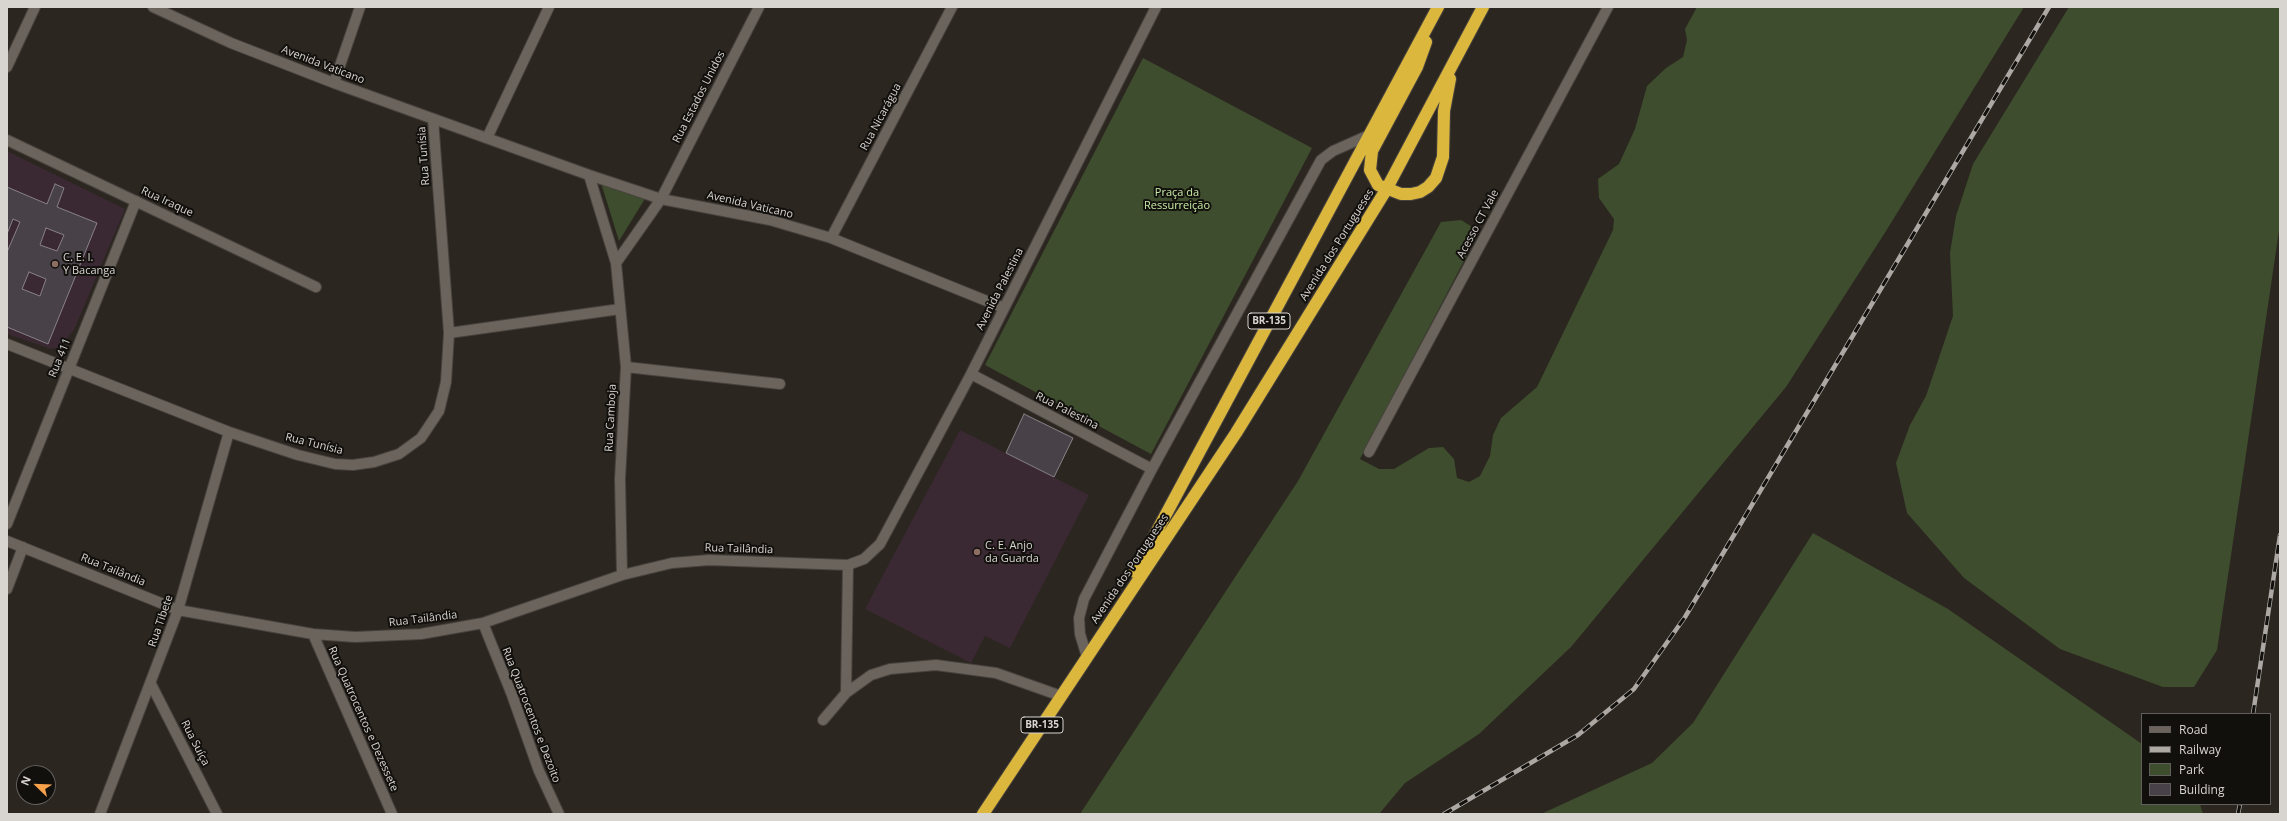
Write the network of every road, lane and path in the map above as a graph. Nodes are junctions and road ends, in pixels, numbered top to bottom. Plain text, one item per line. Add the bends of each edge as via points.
1 (35, 7) edge
2 (153, 7) edge
3 (360, 7) edge
4 (549, 7) edge
5 (759, 7) edge
6 (952, 7) edge
7 (1156, 7) edge
8 (1483, 7) edge
9 (1608, 7) edge
10 (1437, 9) edge
11 (1455, 60) junction
12 (7, 67) edge
13 (334, 83) junction
14 (433, 119) junction
15 (1369, 135) junction
16 (487, 138) junction
17 (7, 140) edge
18 (589, 175) junction
19 (1386, 190) junction
20 (661, 198) junction
21 (136, 201) junction
22 (831, 238) junction
23 (616, 263) junction
24 (316, 287) dead end
25 (1004, 308) junction
26 (620, 309) junction
27 (449, 333) junction
28 (7, 344) edge
29 (626, 367) junction
30 (68, 368) junction
31 (970, 374) junction
32 (780, 384) dead end
33 (229, 432) junction
34 (1370, 452) dead end
35 (1152, 469) junction
36 (7, 524) edge
37 (7, 541) edge
38 (23, 547) junction
39 (848, 565) junction
40 (622, 575) junction
41 (7, 589) edge
42 (178, 610) junction
43 (483, 624) junction
44 (313, 634) junction
45 (1101, 635) junction
46 (1087, 657) junction
47 (151, 684) junction
48 (846, 693) junction
49 (1061, 696) junction
50 (823, 720) dead end
51 (100, 814) edge
52 (217, 814) edge
53 (392, 814) edge
54 (559, 814) edge
55 (983, 814) edge

1 - 12 street
2 - 13 street, Avenida Vaticano via 231,43
3 - 13 street
4 - 16 street
5 - 20 street, Rua Estados Unidos
6 - 22 street, Rua Nicarágua
7 - 25 street, Avenida Palestina
8 - 11 highway, Avenida dos Portugueses / BR-135
9 - 34 street, Acesso CT Vale
10 - 15 highway, Avenida dos Portugueses / BR-135
10 - 19 highway via 1417,67 1372,151 1370,161 1373,179
11 - 19 highway, Avenida dos Portugueses / BR-135
11 - 19 highway via 1444,111 1443,156 1436,178 1420,192 1401,194
13 - 14 street, Avenida Vaticano
14 - 16 street, Avenida Vaticano
14 - 27 street, Rua Tunísia
15 - 35 street via 1333,151 1321,160
15 - 45 highway, Avenida dos Portugueses / BR-135
16 - 18 street, Avenida Vaticano
17 - 21 street, Rua Iraque
18 - 20 street, Avenida Vaticano
18 - 23 street, Rua Camboja
19 - 45 highway, Avenida dos Portugueses / BR-135 via 1236,433
20 - 22 street, Avenida Vaticano via 770,220
20 - 23 street
21 - 24 street, Rua Iraque
21 - 30 street, Rua 411
22 - 25 street, Avenida Vaticano
23 - 26 street, Rua Camboja
25 - 31 street, Avenida Palestina
26 - 27 street
26 - 29 street, Rua Camboja
27 - 33 street, Rua Tunísia via 446,382 439,411 420,438 399,454 374,462 335,464
28 - 30 street, Rua Tunísia
29 - 32 street
29 - 40 street, Rua Camboja via 620,479
30 - 33 street, Rua Tunísia
30 - 36 street, Rua 411
31 - 35 street, Rua Palestina
31 - 39 street, Avenida Palestina via 880,544 864,559
33 - 42 street, Rua Tibete
35 - 46 street via 1084,598 1079,618 1080,634
37 - 38 street, Rua Tailândia
38 - 41 street
38 - 42 street, Rua Tailândia
39 - 40 street, Rua Tailândia via 709,560 672,563
39 - 48 street
40 - 43 street, Rua Tailândia
42 - 44 street, Rua Tailândia
42 - 47 street, Rua Tibete
43 - 44 street, Rua Tailândia via 421,634 355,637
43 - 54 street, Rua Quatrocentos e Dezoito via 539,771
44 - 53 street, Rua Quatrocentos e Dezessete
45 - 46 highway, BR-135
46 - 49 highway, BR-135
47 - 51 street, Rua Tibete
47 - 52 street, Rua Suíça
48 - 49 street via 871,675 890,669 936,665 996,673
48 - 50 street
49 - 55 highway, BR-135

